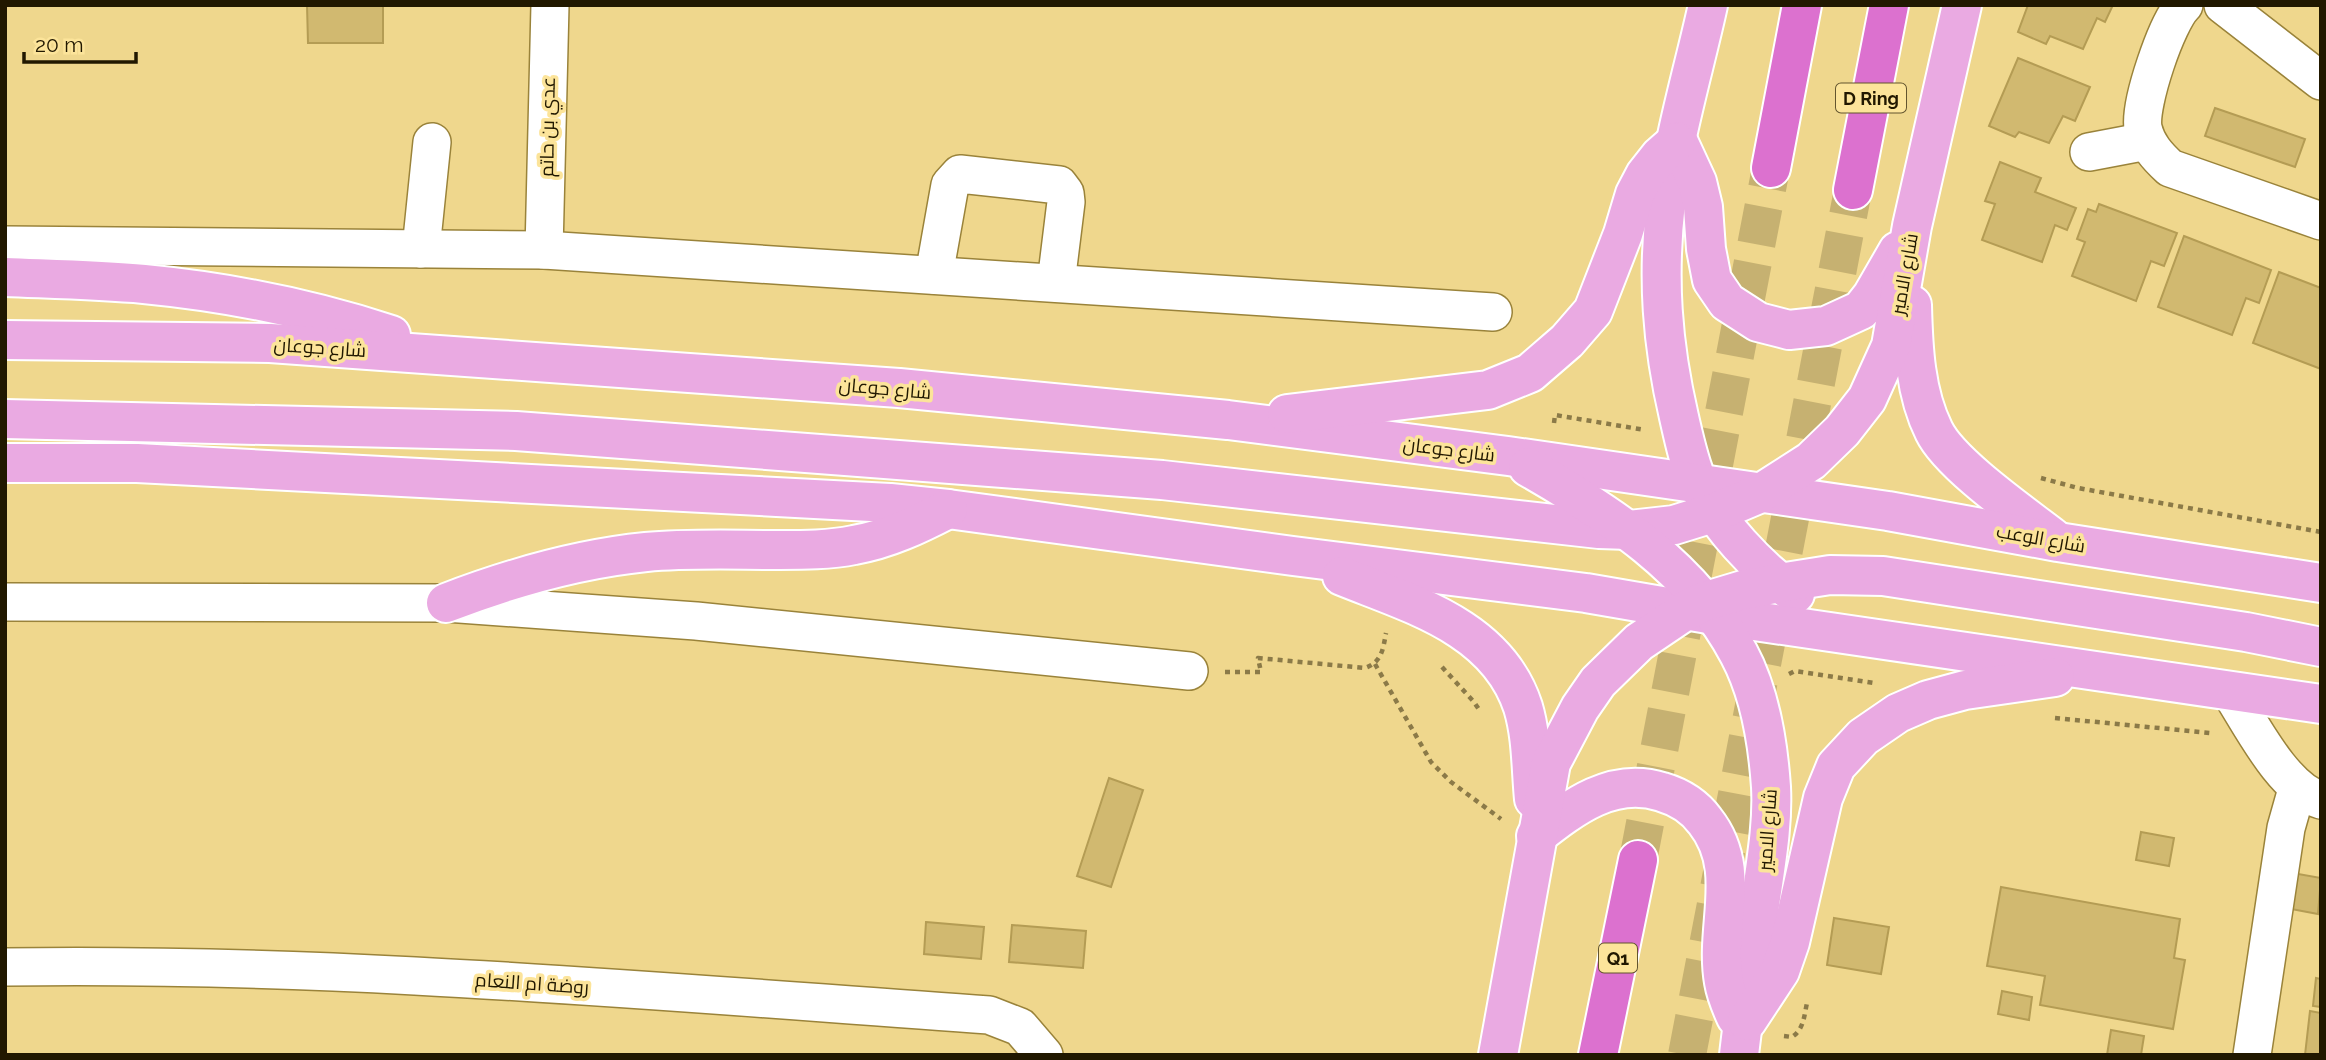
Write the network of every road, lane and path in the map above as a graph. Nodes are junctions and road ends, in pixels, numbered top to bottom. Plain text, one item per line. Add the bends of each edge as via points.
1 (550, 5) edge
2 (1708, 5) edge
3 (1802, 5) edge
4 (1889, 5) edge
5 (1962, 5) edge
6 (2184, 5) edge
7 (2223, 5) edge
8 (2321, 81) edge
9 (1678, 141) junction
10 (2147, 141) junction
11 (432, 142) dead end
12 (2089, 152) dead end
13 (1771, 168) tunnel mouth
14 (1853, 190) tunnel mouth
15 (2321, 221) edge
16 (1912, 226) junction
17 (5, 245) edge
18 (421, 249) junction
19 (544, 250) junction
20 (934, 275) junction
21 (5, 277) edge
22 (1056, 283) junction
23 (1493, 312) dead end
24 (5, 340) edge
25 (456, 357) junction
26 (5, 419) edge
27 (1228, 420) junction
28 (1508, 456) junction
29 (5, 463) edge
30 (2040, 478) dead end
31 (1761, 493) junction
32 (1707, 498) junction
33 (947, 509) junction
34 (1629, 530) junction
35 (2321, 531) edge
36 (2058, 541) junction
37 (1293, 556) junction
38 (1779, 583) junction
39 (2321, 583) edge
40 (5, 602) edge
41 (446, 603) junction
42 (1701, 609) junction
43 (1398, 636) dead end
44 (1896, 642) junction
45 (2321, 647) edge
46 (1432, 658) dead end
47 (1375, 664) junction
48 (1189, 671) joint
49 (2098, 671) junction
50 (2230, 690) junction
51 (1754, 692) junction
52 (2321, 704) edge
53 (1481, 713) dead end
54 (2047, 717) dead end
55 (2260, 738) junction
56 (2309, 794) edge
57 (1496, 802) dead end
58 (1494, 816) junction
59 (1536, 835) junction
60 (1638, 860) tunnel mouth
61 (5, 967) edge
62 (1807, 1000) dead end
63 (1740, 1042) edge
64 (1044, 1055) edge
65 (1498, 1055) edge
66 (1598, 1055) edge
67 (2252, 1055) edge

1 - 19 street, عدي بن حاتم
2 - 9 main road
3 - 13 highway
4 - 14 highway, D Ring
5 - 16 main road, شارع الامير
6 - 10 street via 2172,20 2146,95 2142,111
7 - 8 street
9 - 16 main road via 1697,182 1712,280 1727,302 1758,322 1789,330 1826,326 1861,310
9 - 27 main road via 1660,156 1635,194 1593,311 1530,373 1488,390
9 - 32 main road via 1666,199 1662,318 1683,436
10 - 12 street
10 - 15 street via 2169,168
11 - 18 street
16 - 31 main road, شارع الامير via 1891,346 1867,399 1811,461
16 - 36 main road via 1913,344 1918,385 1934,432 1985,484
17 - 18 street
18 - 19 street
19 - 20 street
20 - 22 street
20 - 22 street via 950,185 960,174 1059,185 1066,202
21 - 25 main road via 145,284 230,296 344,322
22 - 23 street
24 - 25 main road, شارع جوعان via 270,343
25 - 27 main road, شارع جوعان via 899,388
26 - 34 main road via 516,431 1162,480
27 - 28 main road, شارع جوعان
28 - 32 main road, شارع جوعان
28 - 34 main road, شارع الامير
29 - 33 main road via 137,463
30 - 35 path
31 - 32 main road, شارع جوعان
31 - 36 main road, شارع الوعب
32 - 34 main road via 1674,525
32 - 38 main road via 1745,550
33 - 37 main road
33 - 41 main road via 918,525 853,545 648,552 603,558 496,583
34 - 42 main road, شارع الامير via 1669,564
36 - 39 main road, شارع الوعب
37 - 42 main road
37 - 59 main road via 1416,604 1454,624 1488,650 1510,679 1529,732
38 - 42 main road via 1742,590
38 - 44 main road via 1815,608
38 - 45 main road via 1830,575 1897,577
40 - 41 street
41 - 48 street via 696,621
42 - 44 main road
42 - 51 main road, شارع الامير via 1739,654
42 - 59 main road via 1639,642 1598,682 1551,763
43 - 47 path via 1386,629
44 - 49 main road
44 - 51 path via 1884,684 1795,671
46 - 53 path
47 - 48 path via 1365,668 1258,658 1261,672
47 - 58 path via 1431,762
49 - 50 main road
49 - 63 main road via 1965,690 1928,700 1898,713 1863,737 1836,766 1823,798 1790,943 1780,971
50 - 52 main road
50 - 55 street
51 - 63 main road, شارع الامير via 1771,788 1768,850
54 - 55 path
55 - 56 street via 2283,774
56 - 67 street via 2286,828
57 - 58 path
58 - 59 path
59 - 63 main road via 1594,796 1621,788 1649,788 1675,796 1698,812 1715,834 1725,860 1724,982
59 - 65 main road
60 - 66 highway, Q1
61 - 64 street, روضة ام النعام via 313,971 989,1015 1020,1027
62 - 63 path via 1802,1026 1792,1037

